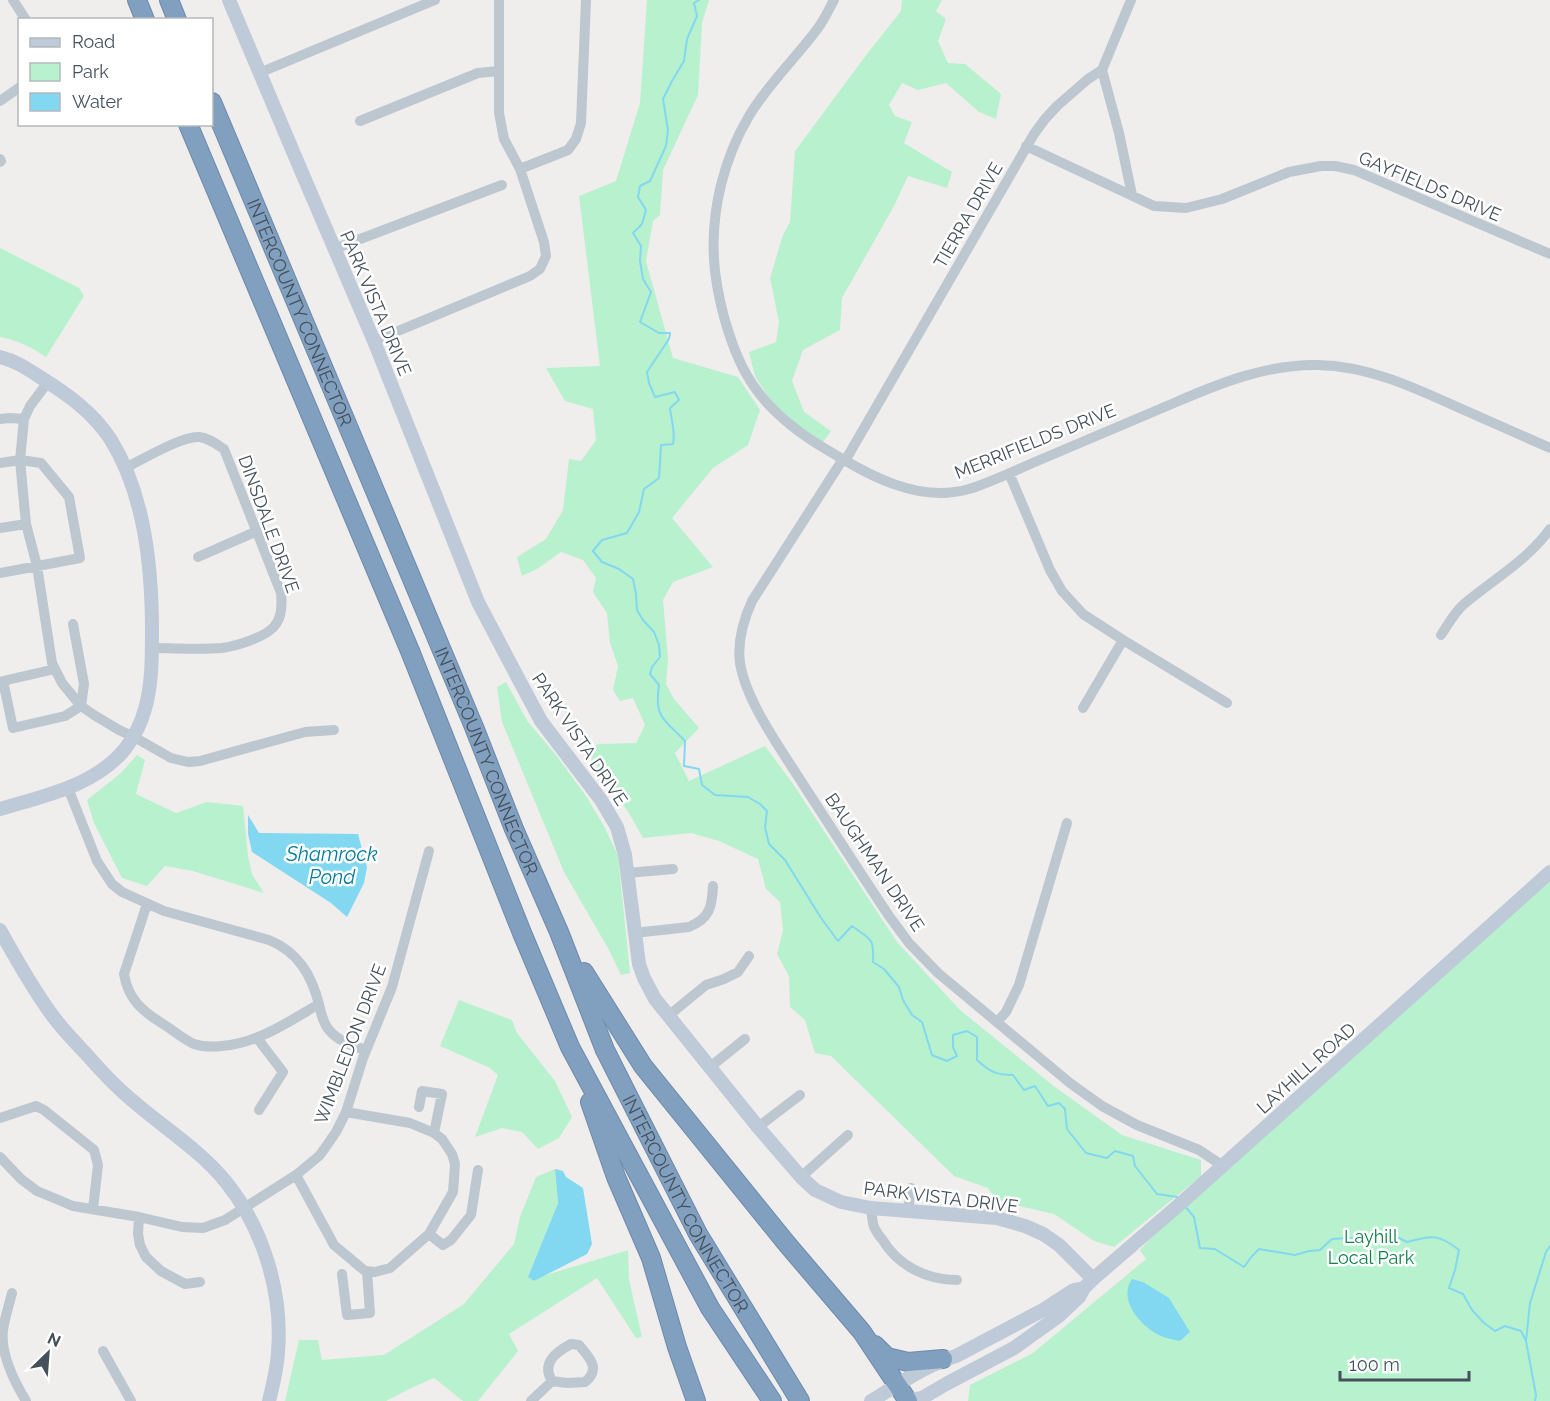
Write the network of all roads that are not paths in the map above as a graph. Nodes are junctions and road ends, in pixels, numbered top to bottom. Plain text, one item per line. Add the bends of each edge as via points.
1 (13, 0) edge
2 (137, 0) edge
3 (169, 0) edge
4 (229, 0) edge
5 (435, 0) edge
6 (499, 0) edge
7 (586, 0) edge
8 (834, 0) edge
9 (1131, 0) edge
10 (25, 18) edge
11 (144, 18) edge
12 (176, 18) edge
13 (1102, 70) junction
14 (499, 71) junction
15 (259, 73) junction
16 (18, 88) edge
17 (0, 101) edge
18 (213, 104) edge
19 (360, 122) dead end
20 (189, 126) edge
21 (1026, 146) junction
22 (520, 169) junction
23 (502, 185) dead end
24 (1132, 195) junction
25 (334, 249) junction
26 (1550, 254) edge
27 (374, 341) junction
28 (0, 357) edge
29 (48, 382) junction
30 (0, 419) edge
31 (24, 419) junction
32 (1550, 448) edge
33 (20, 460) junction
34 (844, 460) junction
35 (0, 463) edge
36 (125, 468) junction
37 (1009, 473) junction
38 (26, 524) junction
39 (0, 528) edge
40 (1550, 529) edge
41 (257, 531) junction
42 (198, 557) dead end
43 (37, 566) junction
44 (0, 573) edge
45 (73, 624) dead end
46 (1441, 635) dead end
47 (1123, 640) junction
48 (152, 648) junction
49 (55, 669) junction
50 (1227, 703) dead end
51 (81, 706) junction
52 (1083, 708) dead end
53 (334, 729) dead end
54 (134, 737) junction
55 (68, 788) junction
56 (0, 809) edge
57 (1067, 823) dead end
58 (429, 850) dead end
59 (673, 869) dead end
60 (1550, 872) edge
61 (627, 873) junction
62 (713, 886) dead end
63 (147, 904) junction
64 (0, 930) edge
65 (559, 932) junction
66 (634, 933) junction
67 (749, 956) dead end
68 (319, 1004) junction
69 (668, 1016) junction
70 (997, 1022) junction
71 (257, 1038) junction
72 (745, 1039) dead end
73 (570, 1047) junction
74 (366, 1050) junction
75 (710, 1067) junction
76 (800, 1095) dead end
77 (419, 1107) dead end
78 (260, 1110) dead end
79 (346, 1112) junction
80 (0, 1118) edge
81 (758, 1127) junction
82 (434, 1133) junction
83 (848, 1135) dead end
84 (0, 1157) edge
85 (1223, 1166) junction
86 (478, 1170) dead end
87 (296, 1174) junction
88 (801, 1177) junction
89 (911, 1188) dead end
90 (871, 1208) junction
91 (93, 1209) junction
92 (244, 1209) junction
93 (908, 1211) junction
94 (140, 1218) junction
95 (429, 1234) junction
96 (367, 1271) junction
97 (342, 1274) dead end
98 (957, 1280) dead end
99 (200, 1282) dead end
100 (1089, 1284) junction
101 (12, 1293) dead end
102 (862, 1332) junction
103 (103, 1351) dead end
104 (943, 1359) junction
105 (4, 1361) edge
106 (552, 1381) junction
107 (897, 1384) junction
108 (26, 1401) edge
109 (131, 1401) edge
110 (269, 1401) edge
111 (531, 1401) edge
112 (696, 1401) edge
113 (772, 1401) edge
114 (800, 1401) edge
115 (871, 1401) edge
116 (907, 1401) edge

1 - 10 street
2 - 11 highway
3 - 12 highway
4 - 15 street, PARK VISTA DRIVE
5 - 15 street
6 - 14 street
7 - 22 street via 581,123 576,139 568,150
8 - 34 street, MERRIFIELDS DRIVE via 819,27 750,114 736,140 715,216 714,259 728,332 749,380 800,434
9 - 13 street
13 - 21 street, TIERRA DRIVE via 1057,106
13 - 24 street
14 - 19 street via 478,73
14 - 22 street via 501,128
15 - 25 street, PARK VISTA DRIVE
16 - 17 street
18 - 65 highway, INTERCOUNTY CONNECTOR
20 - 73 highway, INTERCOUNTY CONNECTOR via 405,640
21 - 24 street, GAYFIELDS DRIVE
21 - 34 street, TIERRA DRIVE
22 - 27 street via 544,242 546,256 540,269
23 - 25 street
24 - 26 street, GAYFIELDS DRIVE via 1154,206 1186,208 1222,199 1289,172 1335,166 1354,170
25 - 27 street, PARK VISTA DRIVE
27 - 61 street, PARK VISTA DRIVE via 478,602 542,721 601,800 616,827
28 - 29 street via 13,360
29 - 31 street
29 - 36 street via 93,417 111,440
30 - 31 street
31 - 33 street
32 - 37 street, MERRIFIELDS DRIVE via 1388,378 1318,365 1274,368 1229,380
33 - 35 street
33 - 38 street
33 - 43 street via 41,463 69,497 80,558
34 - 37 street, MERRIFIELDS DRIVE via 890,484 923,493 969,489
34 - 70 street, BAUGHMAN DRIVE via 746,614 739,653 744,682 776,741 909,943
36 - 41 street, DINSDALE DRIVE via 183,440 210,440 224,449
36 - 48 street via 136,496 147,550
37 - 47 street via 1062,591 1083,614
38 - 39 street
38 - 43 street
40 - 46 street via 1518,563 1461,607
41 - 42 street
41 - 48 street, DINSDALE DRIVE via 281,593 277,624 258,638 223,648
43 - 44 street
43 - 49 street
45 - 51 street via 84,684
47 - 50 street
47 - 52 street
48 - 54 street via 146,708
49 - 51 street
49 - 51 street via 3,681 13,728 65,716
51 - 54 street
53 - 54 street via 304,732 188,762 171,758
54 - 55 street via 102,770
55 - 56 street
55 - 63 street via 97,861 112,884
57 - 70 street via 1019,985
58 - 74 street, WIMBLEDON DRIVE via 392,987
59 - 61 street
60 - 85 street, LAYHILL ROAD
61 - 66 street, PARK VISTA DRIVE
62 - 66 street via 708,913 696,924
63 - 68 street via 281,945 297,958 310,977
63 - 71 street via 124,974 131,996 146,1013 195,1044 238,1045
64 - 92 street via 53,1016 88,1057 132,1101 201,1157 225,1181
65 - 102 highway via 643,1066
65 - 114 highway, INTERCOUNTY CONNECTOR via 605,1050 698,1234
66 - 69 street, PARK VISTA DRIVE via 644,978
67 - 69 street via 738,972 706,985
68 - 71 street
68 - 74 street via 328,1029
69 - 75 street, PARK VISTA DRIVE
70 - 85 street, BAUGHMAN DRIVE via 1102,1106 1199,1150
71 - 78 street via 283,1072
72 - 75 street
73 - 112 highway via 616,1177 651,1258
73 - 113 highway, INTERCOUNTY CONNECTOR via 710,1308
74 - 79 street, WIMBLEDON DRIVE
75 - 81 street, PARK VISTA DRIVE
76 - 81 street
77 - 82 street via 422,1091 442,1094
79 - 82 street via 410,1123
79 - 87 street, WIMBLEDON DRIVE via 319,1156
80 - 91 street via 36,1106 94,1150 98,1165
81 - 88 street, PARK VISTA DRIVE
82 - 95 street via 452,1154 455,1174 453,1191
83 - 88 street
84 - 91 street, WIMBLEDON DRIVE via 37,1191 73,1206
85 - 100 street, LAYHILL ROAD
86 - 95 street via 471,1215 443,1245
87 - 92 street, WIMBLEDON DRIVE
87 - 96 street via 334,1245
88 - 90 street, PARK VISTA DRIVE via 815,1190 841,1202
89 - 93 street
90 - 93 street, PARK VISTA DRIVE
90 - 98 street via 875,1228 899,1260 913,1271
91 - 94 street, WIMBLEDON DRIVE
92 - 94 street, WIMBLEDON DRIVE via 203,1228
92 - 110 street via 261,1243 274,1284 279,1351
93 - 100 street, PARK VISTA DRIVE via 997,1218 1025,1226 1059,1245
94 - 99 street via 138,1234 146,1257 184,1284
95 - 96 street via 390,1268
96 - 97 street via 370,1313 347,1315
100 - 104 street, LAYHILL ROAD via 1005,1331
100 - 116 street, LAYHILL ROAD via 1060,1315 1014,1348 922,1398
101 - 105 street via 3,1331
102 - 104 highway via 887,1357 908,1362
102 - 107 highway
103 - 109 street
104 - 107 street, LAYHILL ROAD
105 - 108 street
106 - 106 street via 585,1382 594,1370 590,1358 579,1346 571,1344 564,1348 548,1366
106 - 111 street
107 - 115 street, LAYHILL ROAD
107 - 116 highway

